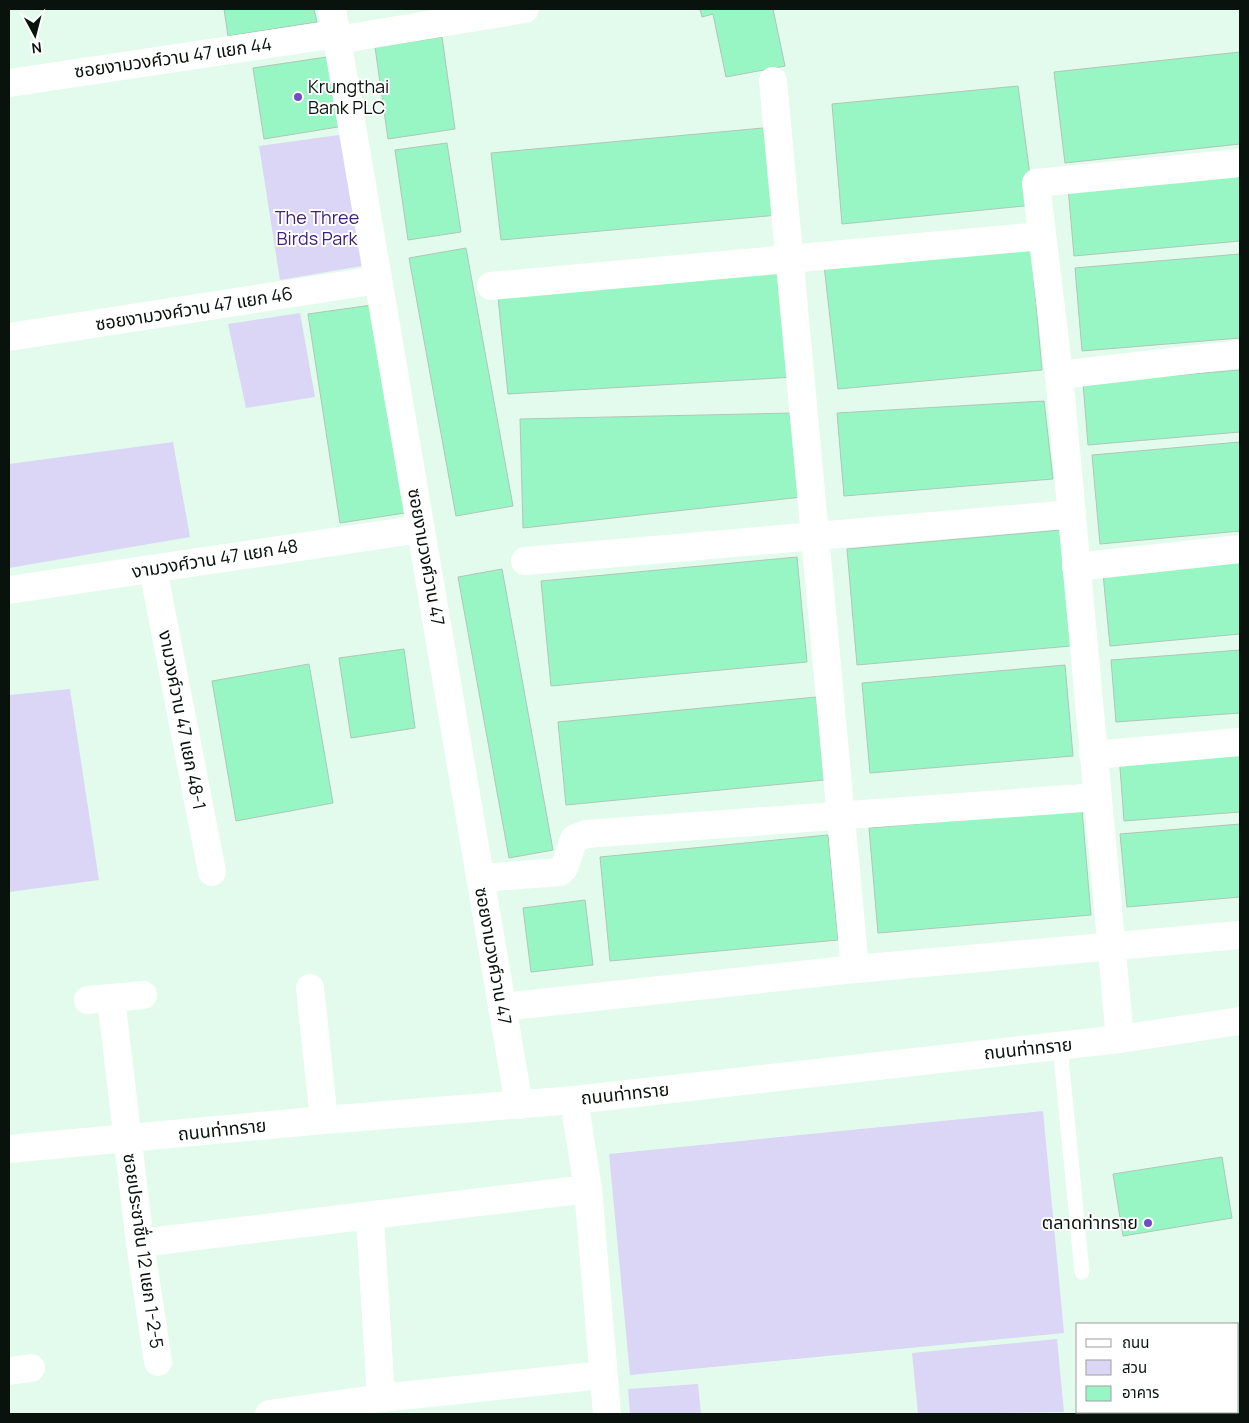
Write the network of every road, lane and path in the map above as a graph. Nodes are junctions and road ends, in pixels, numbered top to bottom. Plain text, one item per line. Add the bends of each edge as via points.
1 (525, 9) edge
2 (336, 28) edge
3 (773, 81) dead end
4 (9, 83) edge
5 (1240, 163) edge
6 (1042, 236) junction
7 (789, 258) junction
8 (378, 280) junction
9 (491, 286) dead end
10 (9, 337) edge
11 (1240, 354) edge
12 (1059, 374) junction
13 (1072, 514) junction
14 (421, 528) junction
15 (816, 536) junction
16 (1240, 549) edge
17 (525, 561) dead end
18 (1076, 567) junction
19 (153, 569) junction
20 (9, 590) edge
21 (1240, 742) edge
22 (1093, 754) junction
23 (1097, 797) junction
24 (840, 816) junction
25 (212, 872) dead end
26 (480, 878) junction
27 (1240, 935) edge
28 (1111, 947) junction
29 (854, 969) junction
30 (310, 988) dead end
31 (143, 995) dead end
32 (502, 1007) junction
33 (1240, 1021) edge
34 (1120, 1039) junction
35 (1060, 1046) junction
36 (574, 1100) junction
37 (519, 1105) junction
38 (324, 1120) junction
39 (128, 1139) junction
40 (9, 1149) edge
41 (588, 1189) junction
42 (370, 1217) junction
43 (140, 1243) junction
44 (1082, 1272) dead end
45 (158, 1362) dead end
46 (603, 1375) junction
47 (381, 1398) junction
48 (269, 1414) edge
49 (607, 1414) edge

1 - 2 street, ซอยงามวงศ์วาน 47 แยก 44
2 - 4 street, ซอยงามวงศ์วาน 47 แยก 44
2 - 8 street, ซอยงามวงศ์วาน 47
3 - 7 street
5 - 6 street via 1036,183
6 - 7 street
6 - 12 street
7 - 9 street
7 - 15 street
8 - 10 street, ซอยงามวงศ์วาน 47 แยก 46
8 - 14 street, ซอยงามวงศ์วาน 47
11 - 12 street
12 - 13 street
13 - 15 street
13 - 18 street
14 - 19 street, งามวงศ์วาน 47 แยก 48
14 - 26 street, ซอยงามวงศ์วาน 47
15 - 17 street
15 - 24 street
16 - 18 street
18 - 22 street
19 - 20 street, งามวงศ์วาน 47 แยก 48
19 - 25 street, งามวงศ์วาน 47 แยก 48-1
21 - 22 street
22 - 23 street
23 - 24 street
23 - 28 street
24 - 26 street via 586,834 574,839 560,872
24 - 29 street
26 - 32 street, ซอยงามวงศ์วาน 47
27 - 28 street
28 - 29 street
28 - 34 street
29 - 32 street
30 - 38 street
31 - 39 street, ซอยประชาชื่น 12 แยก 1-2-5 via 100,999
32 - 37 street, ซอยงามวงศ์วาน 47
33 - 34 street, ถนนท่าทราย
34 - 35 street, ถนนท่าทราย
35 - 36 street, ถนนท่าทราย
35 - 44 lane
36 - 37 street, ถนนท่าทราย
36 - 41 street
37 - 38 street, ถนนท่าทราย
38 - 39 street, ถนนท่าทราย
39 - 40 street, ถนนท่าทราย
39 - 43 street, ซอยประชาชื่น 12 แยก 1-2-5
41 - 42 street
41 - 46 street
42 - 43 street
42 - 47 street
43 - 45 street, ซอยประชาชื่น 12 แยก 1-2-5
46 - 47 street
46 - 49 street
47 - 48 street

